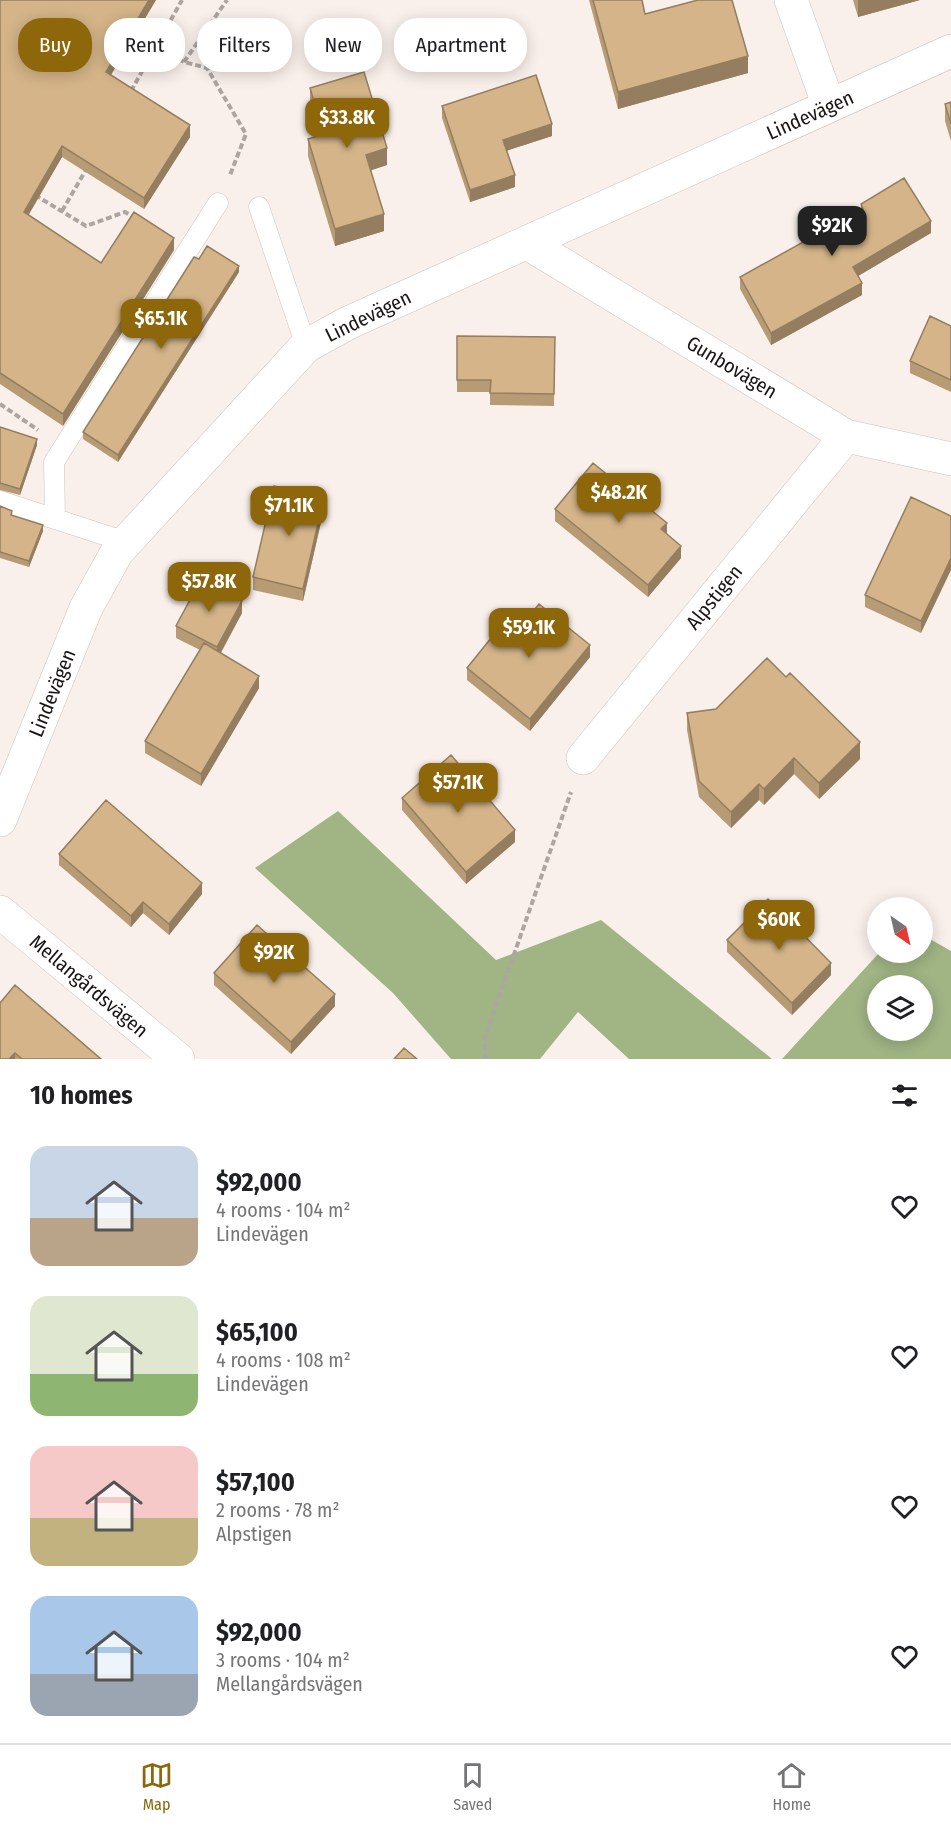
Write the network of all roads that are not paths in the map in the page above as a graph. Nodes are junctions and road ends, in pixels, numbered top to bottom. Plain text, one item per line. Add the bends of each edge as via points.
1 (791, 0) edge
2 (951, 51) edge
3 (829, 106) junction
4 (218, 203) road end
5 (260, 207) dead end
6 (526, 243) junction
7 (306, 346) junction
8 (846, 436) junction
9 (951, 459) edge
10 (0, 501) edge
11 (56, 518) junction
12 (126, 542) junction
13 (583, 758) road end
14 (0, 820) edge
15 (0, 912) edge
16 (178, 1059) edge

1 - 3 street
2 - 3 street, Lindevägen
3 - 6 street, Lindevägen
4 - 11 lane via 54,462
5 - 7 lane
6 - 7 street, Lindevägen via 348,323
6 - 8 street, Gunbovägen
7 - 12 street, Lindevägen
8 - 9 street, Gunbovägen
8 - 13 street, Alpstigen
10 - 11 lane
11 - 12 lane
12 - 14 street, Lindevägen via 86,608
15 - 16 street, Mellangårdsvägen

